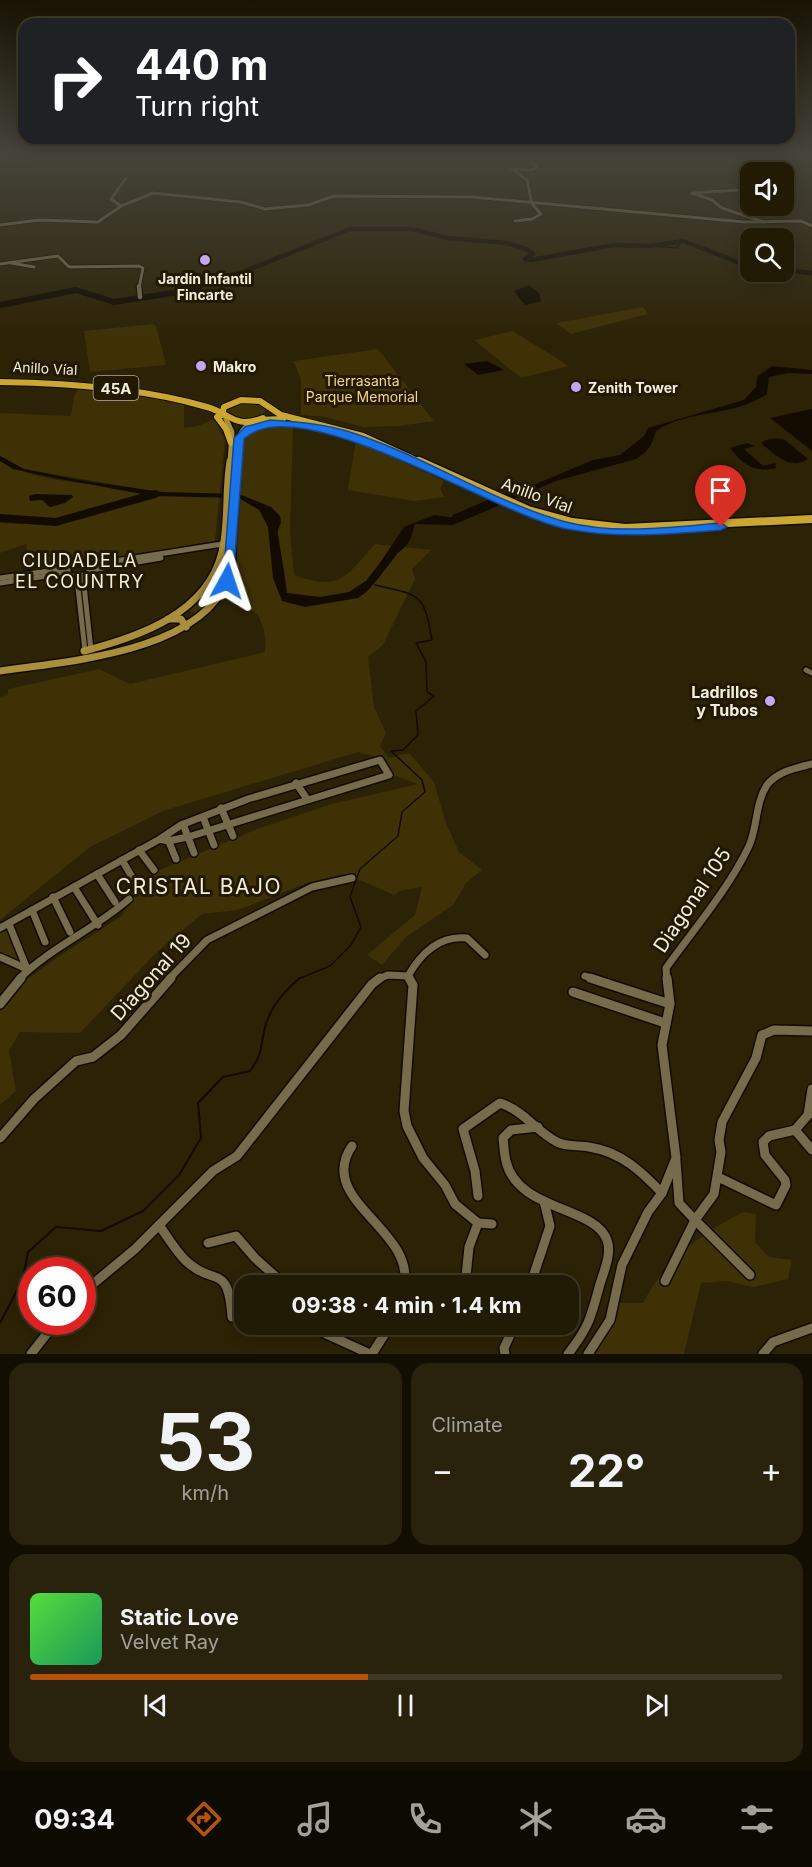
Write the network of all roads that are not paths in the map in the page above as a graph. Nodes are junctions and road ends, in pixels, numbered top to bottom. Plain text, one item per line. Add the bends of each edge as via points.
1 (106, 215) edge
2 (541, 215) edge
3 (676, 215) edge
4 (750, 216) edge
5 (514, 221) dead end
6 (764, 222) junction
7 (0, 225) edge
8 (812, 226) edge
9 (9, 262) junction
10 (0, 264) edge
11 (34, 267) dead end
12 (140, 297) dead end
13 (0, 381) edge
14 (173, 401) junction
15 (232, 403) junction
16 (269, 408) junction
17 (224, 417) junction
18 (256, 421) junction
19 (316, 427) junction
20 (239, 438) junction
21 (231, 443) junction
22 (229, 491) junction
23 (495, 497) junction
24 (228, 501) junction
25 (812, 521) edge
26 (222, 546) junction
27 (90, 567) junction
28 (67, 570) junction
29 (83, 576) junction
30 (74, 577) junction
31 (0, 578) edge
32 (0, 584) edge
33 (188, 606) junction
34 (206, 612) junction
35 (167, 620) junction
36 (186, 627) junction
37 (88, 650) junction
38 (0, 669) edge
39 (812, 764) edge
40 (296, 783) junction
41 (307, 799) junction
42 (221, 808) junction
43 (203, 817) junction
44 (227, 823) junction
45 (183, 825) junction
46 (208, 830) junction
47 (233, 836) dead end
48 (188, 837) junction
49 (165, 838) junction
50 (214, 845) dead end
51 (140, 850) junction
52 (194, 853) dead end
53 (176, 859) dead end
54 (122, 860) junction
55 (154, 870) dead end
56 (97, 874) junction
57 (132, 877) dead end
58 (352, 878) dead end
59 (74, 887) junction
60 (53, 897) junction
61 (129, 899) dead end
62 (115, 902) dead end
63 (32, 910) junction
64 (9, 924) junction
65 (98, 925) junction
66 (0, 928) edge
67 (70, 932) dead end
68 (45, 942) dead end
69 (485, 955) dead end
70 (0, 957) edge
71 (27, 969) junction
72 (408, 976) junction
73 (585, 976) dead end
74 (573, 992) dead end
75 (0, 1004) edge
76 (670, 1004) junction
77 (665, 1023) junction
78 (812, 1031) edge
79 (812, 1089) edge
80 (538, 1127) junction
81 (795, 1130) junction
82 (0, 1138) edge
83 (351, 1146) dead end
84 (812, 1150) edge
85 (676, 1158) junction
86 (718, 1177) junction
87 (662, 1193) junction
88 (478, 1196) dead end
89 (544, 1201) junction
90 (695, 1220) junction
91 (478, 1223) junction
92 (492, 1224) dead end
93 (159, 1225) junction
94 (208, 1244) dead end
95 (274, 1275) edge
96 (404, 1275) edge
97 (466, 1275) edge
98 (534, 1275) edge
99 (750, 1275) dead end
100 (96, 1281) edge
101 (665, 1281) dead end
102 (232, 1317) dead end
103 (812, 1328) edge
104 (46, 1335) edge
105 (328, 1335) edge
106 (384, 1335) edge
107 (510, 1335) edge
108 (31, 1354) edge
109 (371, 1354) edge
110 (505, 1354) edge
111 (568, 1354) edge
112 (588, 1354) edge
113 (763, 1354) edge

1 - 7 street via 95,222 39,220
2 - 5 street
3 - 6 street
4 - 6 street
6 - 8 street via 801,221
9 - 10 street
9 - 11 street
9 - 12 street via 58,256 69,267 140,266 144,268 139,281
13 - 14 highway, Anillo Víal / 45A via 72,385
13 - 15 highway, Anillo Víal / 45A via 73,382 208,404
14 - 17 highway, Anillo Víal / 45A via 208,407
14 - 21 highway via 216,417
15 - 16 highway, Anillo Víal via 254,400
15 - 17 highway via 223,409
16 - 18 highway via 268,415
16 - 23 highway, Anillo Víal via 283,416 363,436
17 - 18 highway, Anillo Víal via 239,423
17 - 21 main road via 232,427
18 - 19 highway, Anillo Víal via 280,419
18 - 20 main road via 241,429
19 - 20 highway via 270,423 248,429
19 - 23 highway, Anillo Víal via 364,440
20 - 22 main road
21 - 22 main road
22 - 24 main road
23 - 25 highway, Anillo Víal via 567,526 610,532
24 - 26 main road
24 - 34 main road via 229,576
26 - 27 street
26 - 33 main road via 212,578
27 - 28 street via 77,563
27 - 29 street
28 - 30 street
28 - 31 street
28 - 32 street
29 - 30 street
29 - 37 street
30 - 37 street
33 - 34 main road via 186,611 192,615
33 - 35 main road
34 - 36 main road
35 - 36 main road via 181,619
35 - 37 main road via 128,639
36 - 38 main road via 132,647
37 - 38 main road
39 - 76 street, Diagonal 105 via 782,772 768,784 759,801 749,846 666,968
40 - 41 street
40 - 41 street via 380,760 389,775
40 - 42 street
41 - 44 street
42 - 43 street
42 - 44 street
43 - 45 street
43 - 46 street
44 - 46 street
44 - 47 street
45 - 48 street
45 - 49 street
46 - 48 street
46 - 50 street
48 - 49 street
48 - 52 street
49 - 51 street
49 - 53 street
51 - 54 street
51 - 55 street
54 - 56 street
54 - 57 street
56 - 59 street
56 - 62 street
58 - 82 street, Diagonal 19 via 312,887 207,940 121,1035 93,1057 76,1061 34,1099
59 - 60 street
59 - 65 street
60 - 63 street
60 - 67 street
61 - 65 street
63 - 64 street
63 - 68 street
64 - 66 street
64 - 71 street
65 - 71 street
69 - 72 street via 467,938 450,937 419,958
70 - 71 street
71 - 75 street
72 - 91 street via 414,1001 404,1093 408,1126 423,1158 455,1204
72 - 93 street via 385,975 375,980 237,1156 213,1171
73 - 76 street
74 - 77 street
76 - 77 street, Diagonal 105
77 - 85 street, Diagonal 105 via 662,1045
78 - 86 street via 774,1029 762,1035 756,1058 722,1122
79 - 81 street via 808,1114
80 - 87 street via 561,1144 612,1151 625,1157
80 - 88 street via 528,1115 500,1103 464,1127
80 - 89 street via 511,1130 502,1141 508,1167 518,1185
81 - 84 street
81 - 86 street via 769,1136 763,1142 765,1155 785,1180 776,1205
83 - 96 street via 343,1158 342,1178 404,1261
85 - 87 street, Diagonal 105
85 - 90 street via 679,1203
86 - 90 street via 714,1194
87 - 112 street, Diagonal 105 via 648,1212 622,1265 610,1320
89 - 98 street via 550,1226
89 - 111 street via 601,1229 608,1239 609,1253 586,1331
90 - 99 street
90 - 101 street
91 - 92 street
91 - 97 street via 469,1247
93 - 100 street
93 - 102 street via 186,1261 223,1281 230,1290
94 - 95 street via 236,1236
103 - 113 street via 772,1342
104 - 108 street
105 - 109 street
106 - 109 street
107 - 110 street

